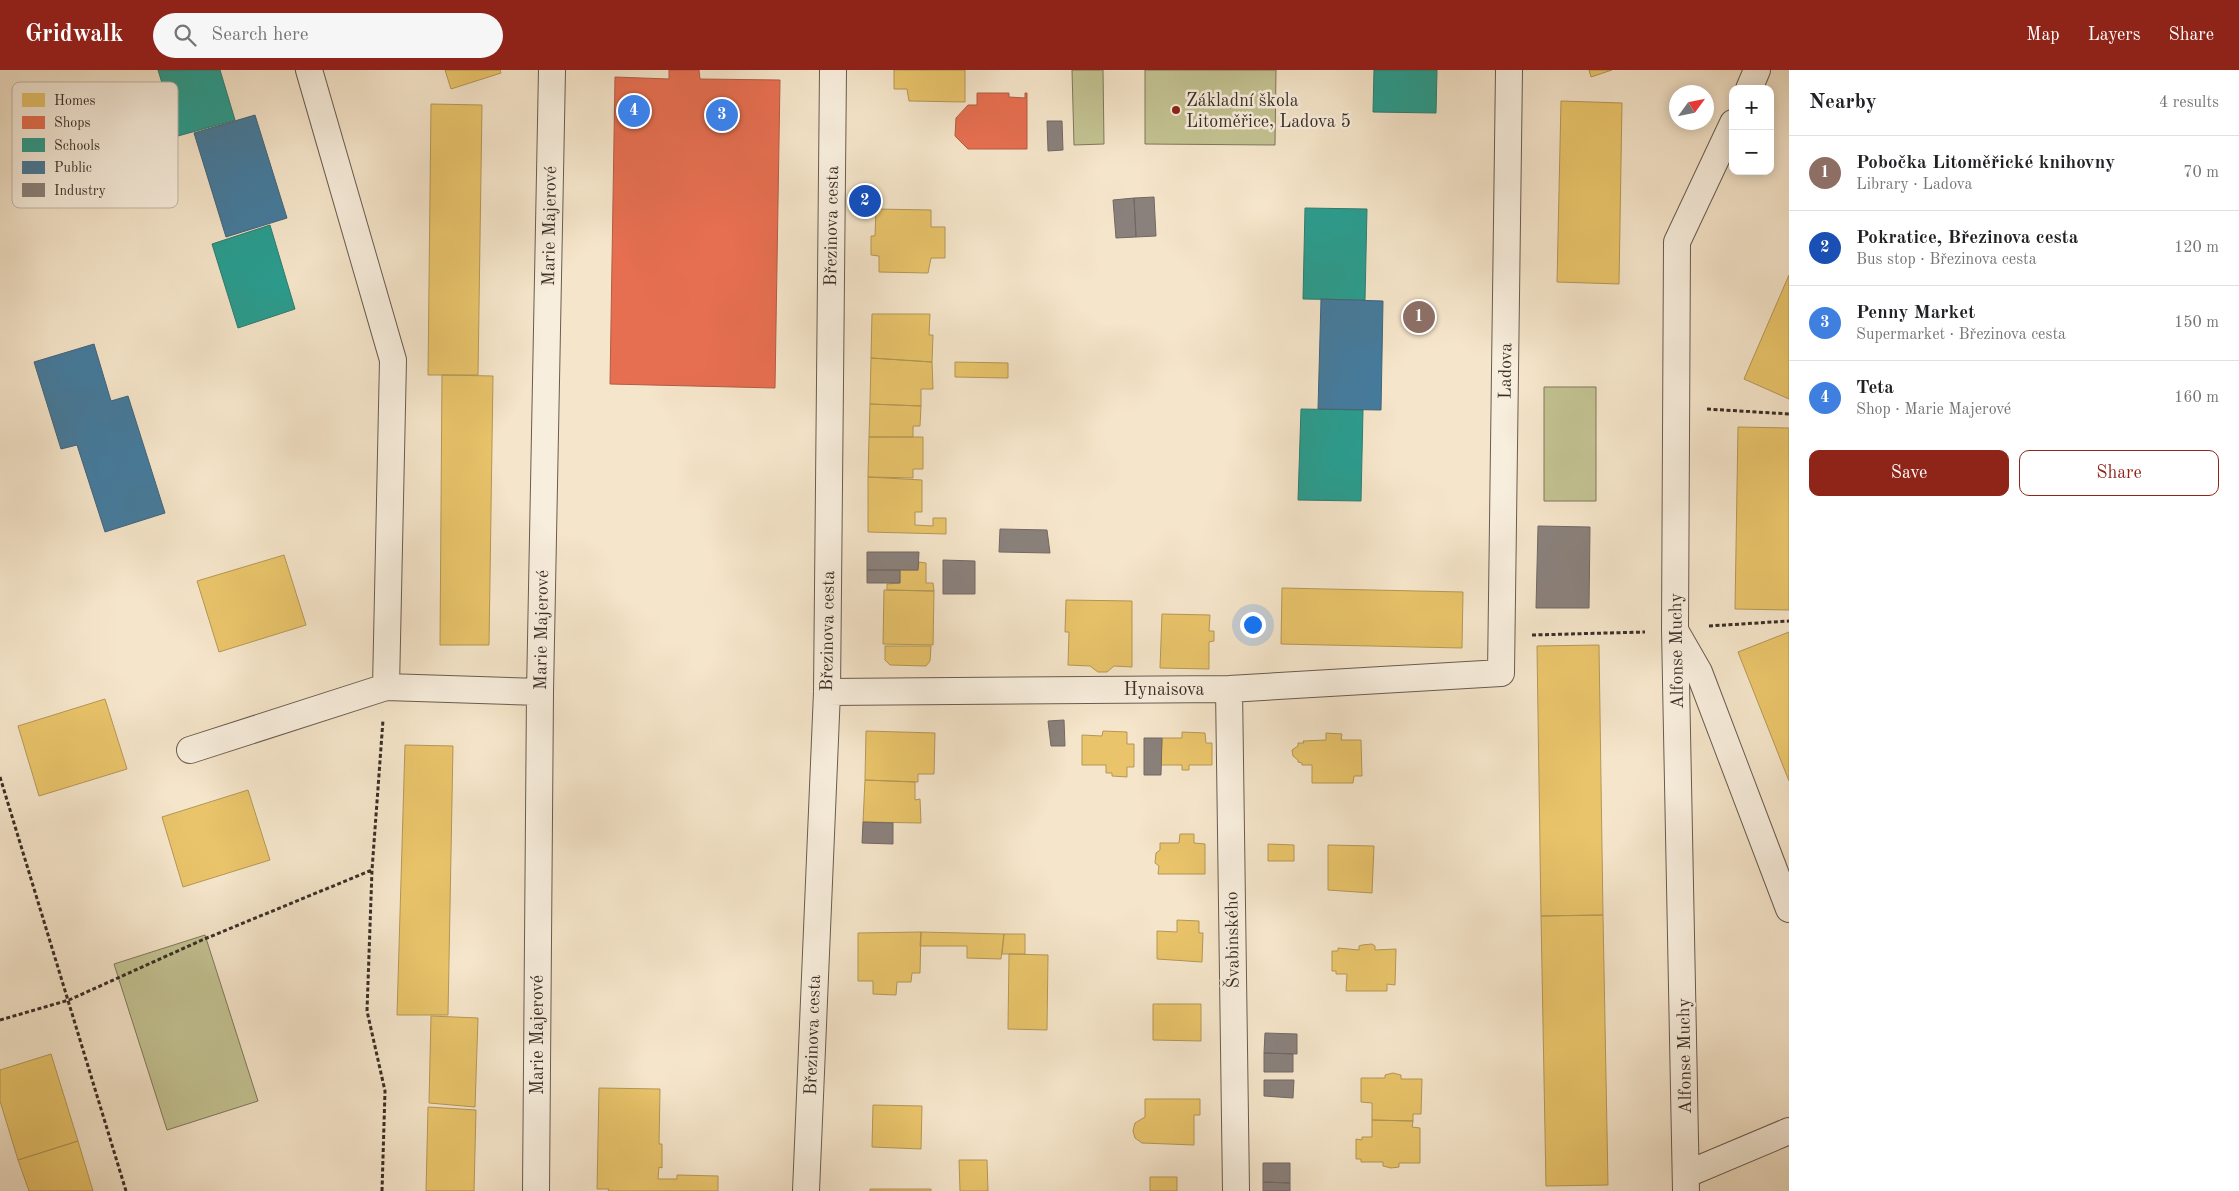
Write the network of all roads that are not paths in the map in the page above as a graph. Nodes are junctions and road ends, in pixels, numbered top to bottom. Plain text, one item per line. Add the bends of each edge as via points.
1 (310, 70) edge
2 (552, 70) edge
3 (832, 70) edge
4 (1509, 70) edge
5 (1757, 70) edge
6 (1751, 85) edge
7 (1730, 130) edge
8 (1674, 630) junction
9 (1501, 672) joint
10 (386, 687) junction
11 (1229, 688) junction
12 (540, 692) junction
13 (827, 692) junction
14 (190, 750) dead end
15 (1789, 909) edge
16 (1789, 1131) edge
17 (1686, 1183) edge
18 (536, 1191) edge
19 (806, 1191) edge
20 (1236, 1191) edge

1 - 10 street via 393,360
2 - 12 street, Marie Majerové
3 - 13 street, Březinova cesta
4 - 9 street, Ladova
5 - 6 street
7 - 8 street, Alfonse Muchy via 1677,242
8 - 15 street via 1699,672
8 - 17 street, Alfonse Muchy
9 - 11 street, Hynaisova
10 - 12 street
10 - 14 street
11 - 13 street, Hynaisova
11 - 20 street, Švabinského
12 - 18 street, Marie Majerové
13 - 19 street, Březinova cesta
16 - 17 street

